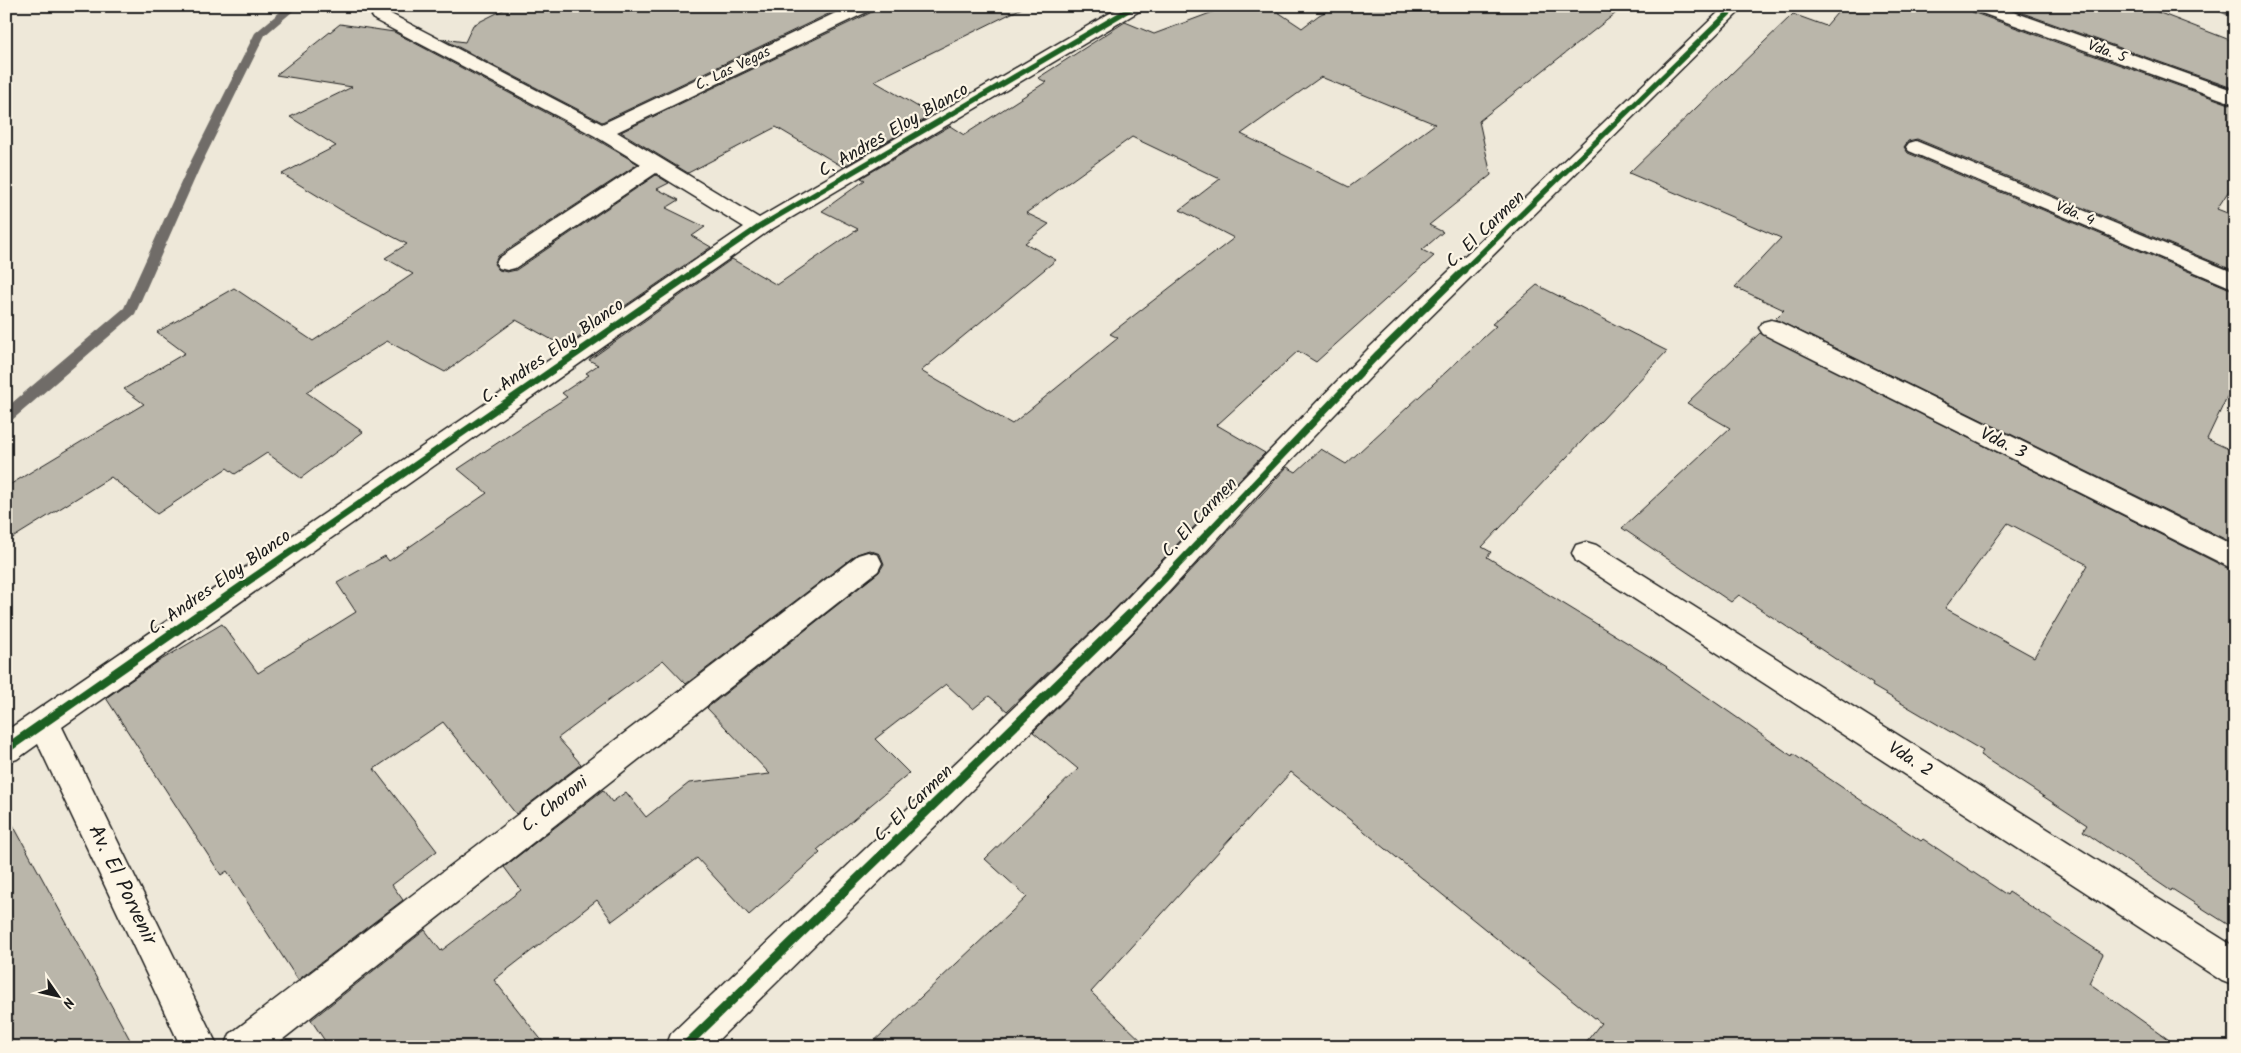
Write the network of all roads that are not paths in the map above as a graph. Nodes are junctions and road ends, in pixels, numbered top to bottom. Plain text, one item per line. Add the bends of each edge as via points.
1 (865, 6) edge
2 (1135, 6) edge
3 (1979, 6) edge
4 (1735, 7) edge
5 (381, 16) dead end
6 (2235, 98) edge
7 (602, 132) junction
8 (1916, 147) dead end
9 (654, 164) junction
10 (759, 227) junction
11 (507, 263) dead end
12 (2235, 282) edge
13 (1771, 328) dead end
14 (1586, 553) dead end
15 (2235, 559) edge
16 (868, 563) dead end
17 (44, 723) junction
18 (6, 749) edge
19 (2235, 968) edge
20 (200, 1047) edge
21 (243, 1047) edge
22 (684, 1047) edge

1 - 7 street, C. Las Vegas
2 - 10 street, C. Andres Eloy Blanco
3 - 6 street, Vda. 5
4 - 22 street, C. El Carmen via 1378,354 1122,623
5 - 7 street
7 - 9 street
8 - 12 street, Vda. 4
9 - 10 street
9 - 11 street
10 - 17 street, C. Andres Eloy Blanco
13 - 15 street, Vda. 3
14 - 19 street, Vda. 2
16 - 21 street, C. Choroni
17 - 18 street, C. Andres Eloy Blanco
17 - 20 street, Av. El Porvenir

